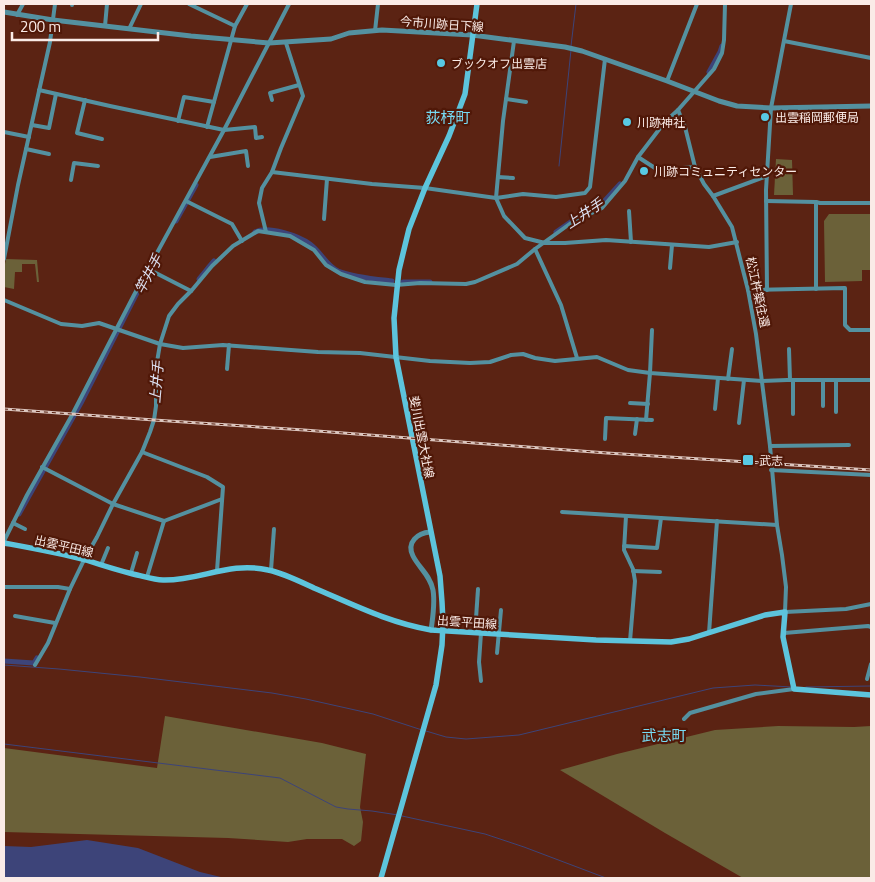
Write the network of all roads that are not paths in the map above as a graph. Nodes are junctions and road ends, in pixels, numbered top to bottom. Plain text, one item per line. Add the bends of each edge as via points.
1 (23, 4) edge
2 (55, 4) edge
3 (107, 4) edge
4 (141, 4) edge
5 (189, 4) edge
6 (247, 4) edge
7 (289, 4) edge
8 (378, 4) edge
9 (477, 4) edge
10 (697, 4) edge
11 (726, 4) edge
12 (791, 4) edge
13 (4, 12) edge
14 (17, 15) junction
15 (53, 20) junction
16 (105, 26) junction
17 (235, 26) junction
18 (129, 29) junction
19 (375, 31) junction
20 (472, 35) junction
21 (232, 39) junction
22 (514, 40) junction
23 (784, 41) junction
24 (269, 43) junction
25 (286, 43) junction
26 (871, 58) edge
27 (605, 59) junction
28 (667, 81) junction
29 (299, 85) junction
30 (39, 90) junction
31 (694, 92) junction
32 (56, 94) junction
33 (506, 99) junction
34 (85, 100) junction
35 (272, 100) dead end
36 (214, 102) junction
37 (526, 102) dead end
38 (871, 106) edge
39 (771, 108) junction
40 (678, 110) junction
41 (178, 121) junction
42 (32, 125) junction
43 (207, 127) junction
44 (224, 130) junction
45 (4, 132) edge
46 (29, 137) junction
47 (262, 137) dead end
48 (102, 139) dead end
49 (26, 149) junction
50 (49, 154) dead end
51 (210, 156) junction
52 (638, 157) junction
53 (98, 166) dead end
54 (248, 166) dead end
55 (695, 167) junction
56 (272, 172) junction
57 (767, 176) junction
58 (498, 178) junction
59 (513, 178) dead end
60 (328, 179) junction
61 (71, 180) dead end
62 (425, 188) junction
63 (713, 196) junction
64 (496, 198) junction
65 (186, 201) junction
66 (766, 201) junction
67 (816, 202) junction
68 (871, 203) edge
69 (629, 210) dead end
70 (324, 218) dead end
71 (266, 232) junction
72 (242, 241) junction
73 (545, 242) junction
74 (631, 242) junction
75 (737, 242) junction
76 (672, 245) junction
77 (535, 249) junction
78 (4, 259) edge
79 (670, 268) dead end
80 (148, 269) junction
81 (396, 285) junction
82 (816, 289) junction
83 (748, 290) junction
84 (767, 290) junction
85 (191, 291) junction
86 (4, 300) edge
87 (117, 329) junction
88 (652, 330) dead end
89 (871, 330) edge
90 (160, 344) junction
91 (229, 345) junction
92 (732, 349) dead end
93 (789, 349) dead end
94 (396, 357) junction
95 (577, 358) junction
96 (227, 369) dead end
97 (650, 374) junction
98 (718, 378) junction
99 (728, 379) junction
100 (744, 380) junction
101 (792, 380) junction
102 (823, 380) junction
103 (836, 380) junction
104 (871, 380) edge
105 (762, 381) junction
106 (630, 403) dead end
107 (648, 404) junction
108 (823, 406) dead end
109 (715, 408) dead end
110 (836, 412) dead end
111 (793, 414) dead end
112 (637, 419) junction
113 (646, 420) junction
114 (652, 420) dead end
115 (739, 424) dead end
116 (635, 434) dead end
117 (605, 439) dead end
118 (849, 445) dead end
119 (770, 446) junction
120 (142, 452) junction
121 (42, 468) junction
122 (771, 470) junction
123 (871, 475) edge
124 (222, 499) junction
125 (113, 504) junction
126 (562, 512) dead end
127 (626, 516) junction
128 (661, 518) junction
129 (164, 521) junction
130 (717, 521) junction
131 (13, 523) junction
132 (777, 525) junction
133 (25, 529) dead end
134 (274, 529) dead end
135 (430, 532) junction
136 (4, 542) edge
137 (624, 546) junction
138 (108, 548) dead end
139 (137, 553) dead end
140 (84, 560) junction
141 (101, 565) junction
142 (217, 570) junction
143 (270, 570) junction
144 (633, 571) junction
145 (660, 572) dead end
146 (131, 574) junction
147 (147, 577) junction
148 (4, 587) edge
149 (70, 589) junction
150 (478, 589) dead end
151 (871, 604) edge
152 (501, 610) dead end
153 (785, 612) junction
154 (15, 616) dead end
155 (56, 623) junction
156 (871, 628) edge
157 (431, 630) junction
158 (478, 633) junction
159 (709, 633) junction
160 (784, 633) junction
161 (498, 634) junction
162 (630, 642) junction
163 (497, 653) dead end
164 (871, 664) edge
165 (35, 665) dead end
166 (867, 679) dead end
167 (482, 681) dead end
168 (794, 687) junction
169 (871, 695) edge
170 (684, 719) dead end
171 (381, 878) edge

1 - 14 street
2 - 15 street
3 - 16 street
4 - 18 street
5 - 17 street
6 - 17 street
7 - 24 street
8 - 19 street
9 - 20 main road, 斐川出雲大社線
10 - 28 street
11 - 31 street via 722,52 714,69
12 - 23 street
13 - 14 street, 今市川跡日下線
14 - 15 street, 今市川跡日下線
15 - 16 street, 今市川跡日下線
15 - 30 street
16 - 18 street, 今市川跡日下線
17 - 21 street
18 - 21 street, 今市川跡日下線
19 - 20 street, 今市川跡日下線
19 - 25 street, 今市川跡日下線
20 - 22 street, 今市川跡日下線
20 - 62 main road, 斐川出雲大社線 via 465,94
21 - 24 street, 今市川跡日下線
21 - 36 street
22 - 27 street, 今市川跡日下線 via 565,47
22 - 33 street
23 - 26 street
23 - 39 street
24 - 25 street, 今市川跡日下線
24 - 44 street
25 - 29 street
27 - 28 street, 今市川跡日下線
27 - 64 street via 590,186 585,193
28 - 31 street, 今市川跡日下線
29 - 35 street via 270,94
29 - 56 street via 303,96
30 - 32 street
30 - 42 street
31 - 39 street, 今市川跡日下線 via 737,106
31 - 40 street
32 - 34 street
32 - 42 street via 49,128
33 - 37 street
33 - 58 street
34 - 41 street
34 - 48 street via 77,134
36 - 41 street via 184,97
36 - 43 street
38 - 39 street, 今市川跡日下線
39 - 57 street
40 - 52 street
40 - 55 street, 松江杵築往還
41 - 43 street
42 - 46 street
43 - 44 street
44 - 47 street via 255,127 256,138
44 - 51 street
45 - 46 street
46 - 49 street
49 - 50 street
49 - 78 street
51 - 54 street via 246,151
51 - 65 street
52 - 55 street via 658,170
52 - 73 street via 625,181 602,208 571,223
53 - 61 street via 74,163
55 - 63 street, 松江杵築往還
56 - 60 street
56 - 71 street via 262,188 259,203
57 - 63 street
57 - 66 street
58 - 59 street
58 - 64 street
60 - 62 street
60 - 70 street
62 - 64 street
62 - 81 main road, 斐川出雲大社線 via 409,229
63 - 75 street, 松江杵築往還 via 732,227
64 - 73 street via 504,216 525,238
65 - 72 street via 232,224
65 - 80 street
66 - 67 street
66 - 84 street
67 - 68 street
67 - 82 street
69 - 74 street
71 - 72 street via 258,231
71 - 81 street via 290,236 302,242 314,250 326,266 340,274 365,282
72 - 85 street via 232,246
73 - 74 street
73 - 77 street
74 - 76 street
75 - 76 street via 709,247
75 - 83 street, 松江杵築往還
76 - 79 street
77 - 81 street via 517,264 475,282
77 - 95 street via 561,306
80 - 85 street
80 - 87 street
81 - 94 main road, 斐川出雲大社線
82 - 84 street
82 - 89 street via 845,288 845,325 850,330
83 - 84 street
83 - 105 street, 松江杵築往還
85 - 90 street via 169,316
86 - 87 street via 61,324 82,326 99,323
87 - 90 street
87 - 121 street
88 - 97 street
90 - 91 street via 183,348
90 - 120 street via 154,420
91 - 94 street
91 - 96 street
92 - 99 street
93 - 101 street
94 - 95 street via 470,363 523,354 555,361
94 - 135 main road, 斐川出雲大社線
95 - 97 street via 597,357 628,370
97 - 98 street
97 - 107 street
98 - 99 street
98 - 109 street
99 - 100 street
100 - 105 street
100 - 115 street
101 - 102 street
101 - 105 street
101 - 111 street
102 - 103 street
102 - 108 street
103 - 104 street
103 - 110 street
105 - 119 street, 松江杵築往還
106 - 107 street
107 - 113 street
112 - 113 street
112 - 116 street
112 - 117 street via 606,418
113 - 114 street
118 - 119 street
119 - 122 street, 松江杵築往還
120 - 124 street via 207,477 223,487
120 - 125 street
121 - 125 street
121 - 131 street
122 - 123 street
122 - 132 street, 松江杵築往還
124 - 129 street
124 - 142 street
125 - 129 street
125 - 140 street
126 - 127 street
127 - 128 street
127 - 137 street
128 - 130 street
128 - 137 street via 657,548
129 - 147 street
130 - 132 street
130 - 159 street
131 - 133 street
131 - 136 street
132 - 153 street, 松江杵築往還 via 786,587
134 - 143 street
135 - 157 street via 417,535 412,552 433,592
135 - 171 main road, 斐川出雲大社線 via 440,576 442,645 436,685
136 - 140 main road, 出雲平田線
137 - 144 street
138 - 141 street
139 - 146 street
140 - 141 main road, 出雲平田線
140 - 149 street
141 - 146 main road, 出雲平田線
142 - 143 main road, 出雲平田線 via 240,567
142 - 147 main road, 出雲平田線 via 174,580
143 - 157 main road, 出雲平田線 via 375,615
144 - 145 street
144 - 162 street
146 - 147 main road, 出雲平田線
148 - 149 street
149 - 155 street
150 - 158 street
151 - 153 street via 846,609
152 - 161 street
153 - 159 main road, 出雲平田線
153 - 160 main road
154 - 155 street
155 - 165 street
156 - 160 street
157 - 158 main road, 出雲平田線
158 - 161 main road, 出雲平田線
158 - 167 street
159 - 162 main road, 出雲平田線 via 670,642
160 - 168 main road
161 - 162 main road, 出雲平田線
161 - 163 street
164 - 166 street
168 - 169 main road
168 - 170 street via 690,713

